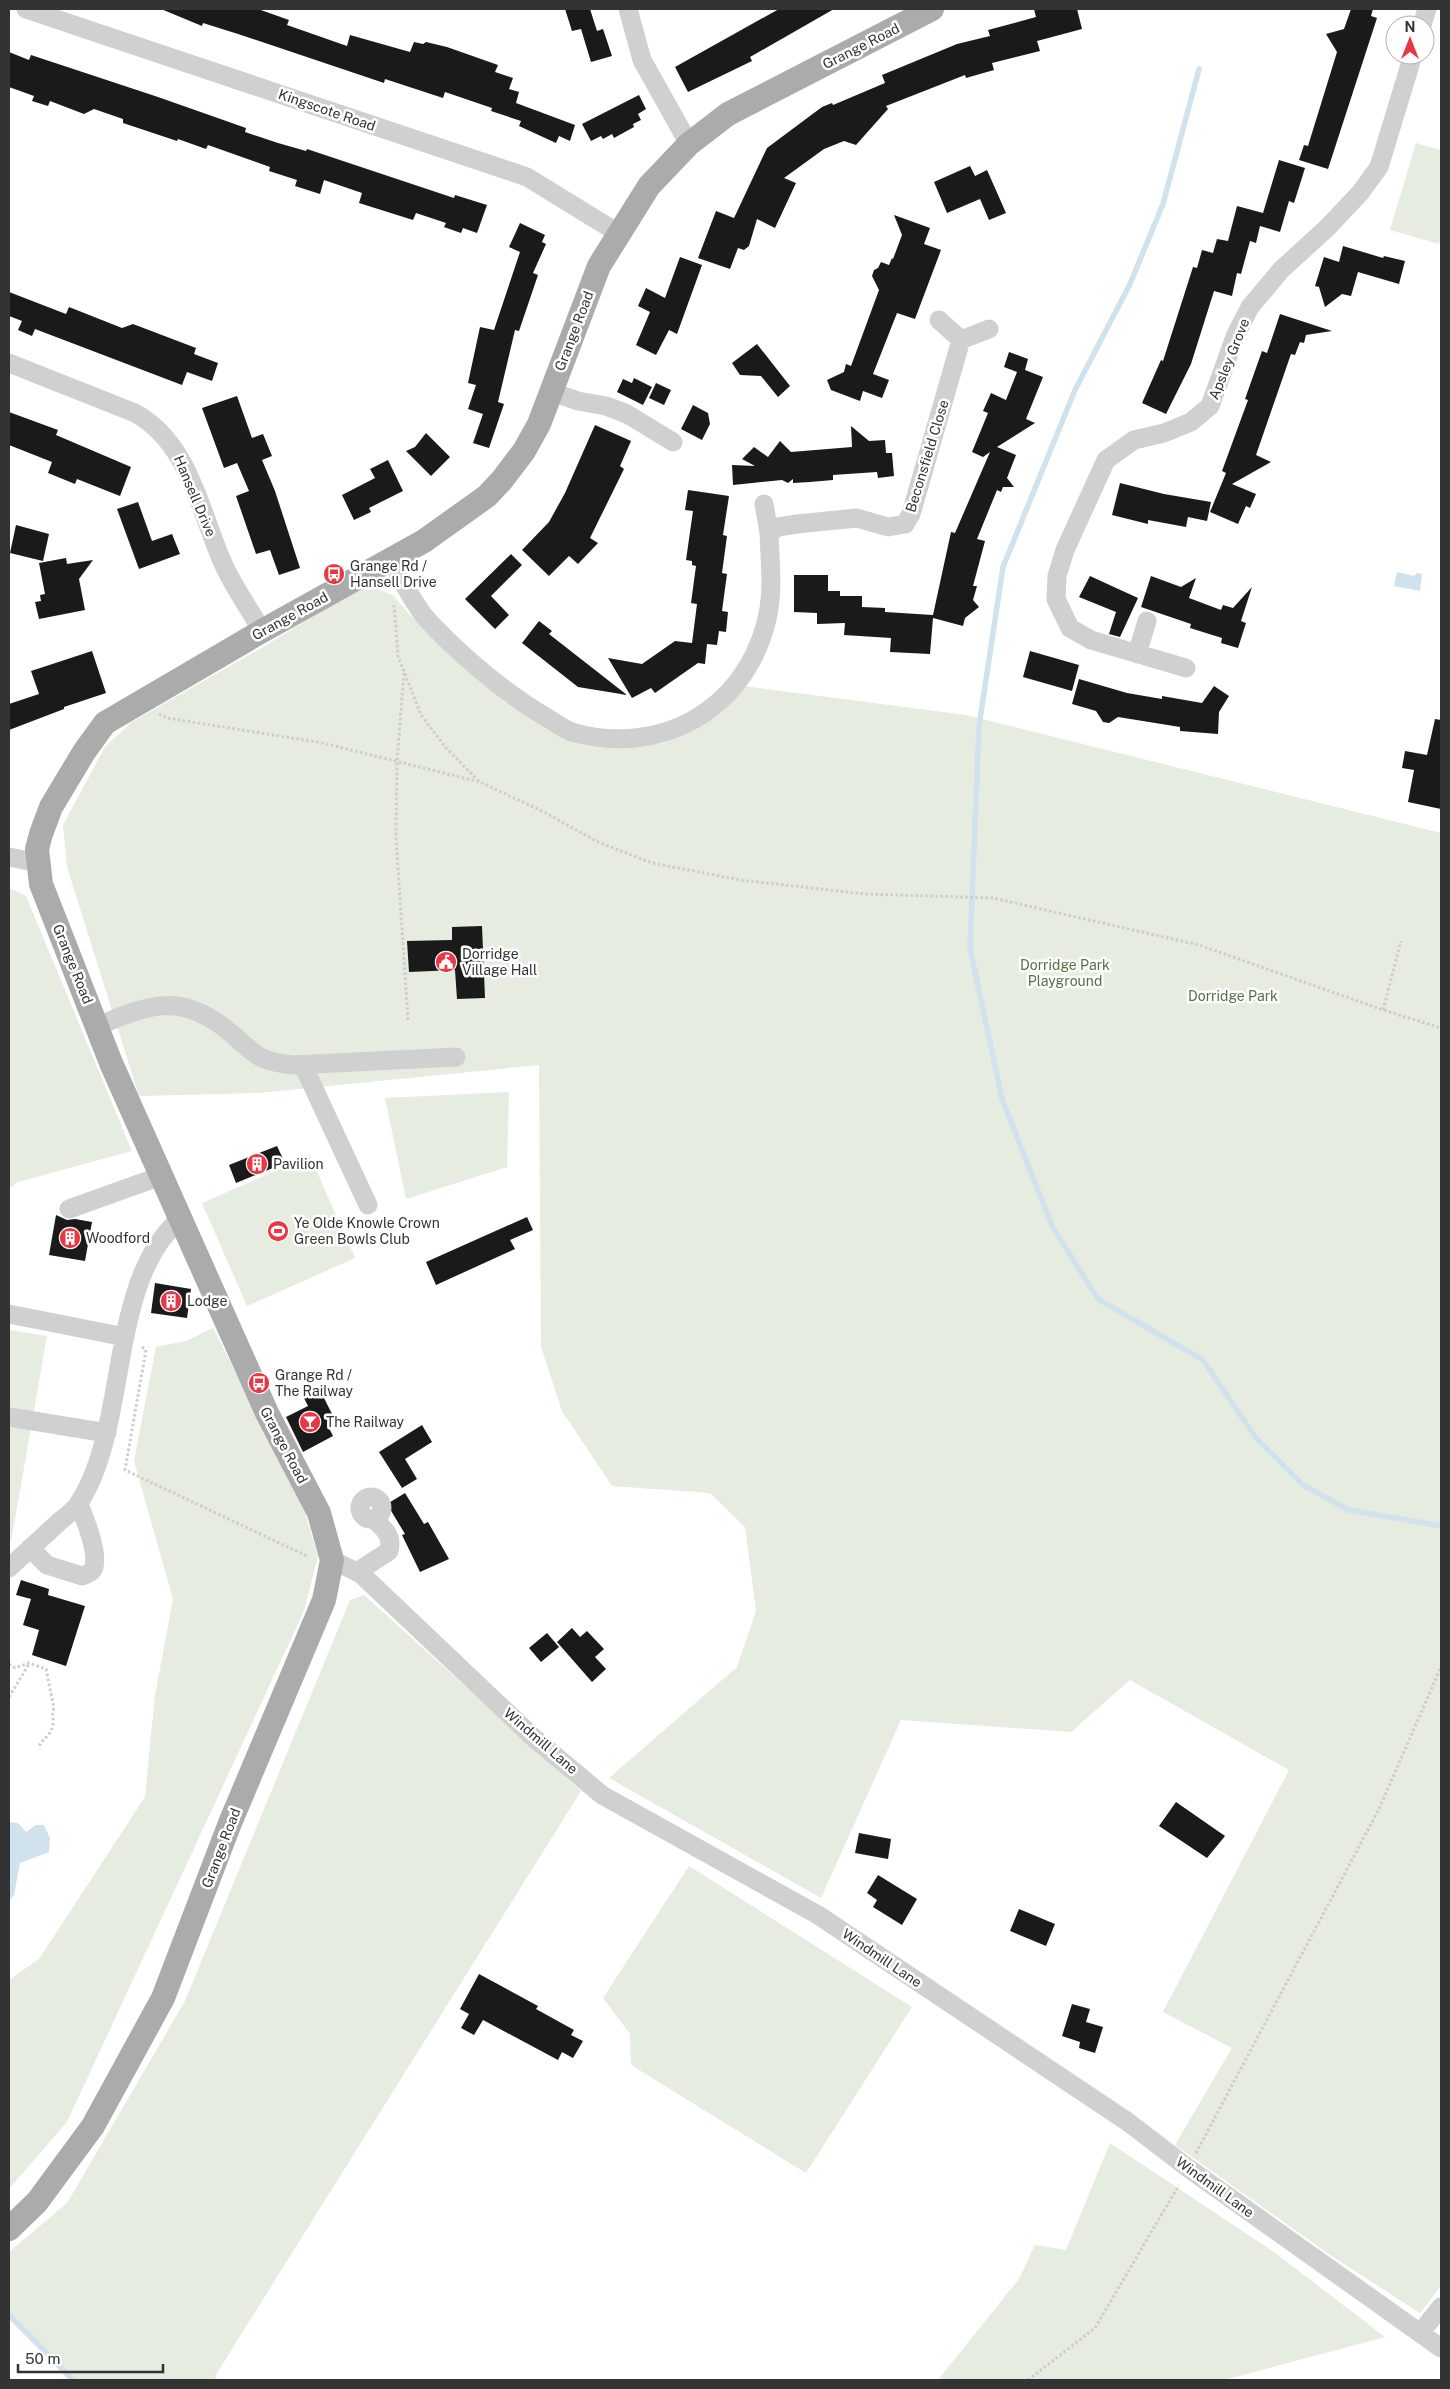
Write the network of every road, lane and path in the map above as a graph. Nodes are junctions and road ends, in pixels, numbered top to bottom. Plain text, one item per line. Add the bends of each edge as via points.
1 (26, 9) edge
2 (628, 9) edge
3 (932, 9) edge
4 (1410, 65) edge
5 (689, 144) junction
6 (618, 233) junction
7 (939, 320) dead end
8 (989, 330) dead end
9 (961, 340) junction
10 (9, 364) edge
11 (552, 392) junction
12 (673, 442) dead end
13 (764, 504) dead end
14 (769, 533) junction
15 (392, 561) junction
16 (404, 584) junction
17 (1147, 621) dead end
18 (262, 631) junction
19 (1137, 654) junction
20 (1186, 668) dead end
21 (404, 673) junction
22 (139, 703) junction
23 (397, 761) junction
24 (480, 782) junction
25 (9, 857) edge
26 (38, 863) junction
27 (1401, 941) dead end
28 (1383, 1010) junction
29 (408, 1020) dead end
30 (98, 1026) junction
31 (1441, 1028) edge
32 (456, 1058) dead end
33 (303, 1064) junction
34 (161, 1176) junction
35 (368, 1205) dead end
36 (69, 1208) dead end
37 (180, 1219) junction
38 (9, 1314) edge
39 (125, 1337) junction
40 (9, 1417) edge
41 (107, 1433) junction
42 (79, 1504) junction
43 (372, 1519) dead end
44 (30, 1548) junction
45 (332, 1564) junction
46 (9, 1568) edge
47 (357, 1572) junction
48 (29, 1663) junction
49 (9, 1664) edge
50 (1441, 1667) edge
51 (9, 1697) edge
52 (40, 1749) dead end
53 (1188, 2168) junction
54 (9, 2229) edge
55 (1441, 2307) edge
56 (1421, 2332) junction
57 (1441, 2348) edge
58 (1028, 2380) edge

1 - 6 street, Kingscote Road via 527,178
2 - 5 street via 642,60
3 - 5 main road, Grange Road via 728,114
4 - 19 street, Apsley Grove via 1379,166 1360,193 1281,270 1250,307 1236,334 1210,406 1191,422 1134,440 1106,460 1095,480 1065,550 1057,576 1056,599 1070,628 1091,640
5 - 6 main road, Grange Road via 649,186
6 - 11 main road, Grange Road via 599,266
7 - 9 street
8 - 9 street
9 - 14 street, Beconsfield Close via 911,514 905,524 888,528 857,518 778,527
10 - 18 street, Hansell Drive via 135,413 165,436 182,459 223,563
11 - 12 street via 627,414
11 - 15 main road, Grange Road via 524,451 487,496
13 - 14 street
14 - 16 street via 772,578 766,624 739,679 724,697 701,715 662,734 641,739 615,740 571,731 539,713 498,686 459,652 423,615
15 - 16 street
15 - 18 main road, Grange Road
16 - 21 path via 393,593 398,656
17 - 19 street
18 - 22 main road, Grange Road
19 - 20 street, Apsley Grove
21 - 23 path
21 - 24 path via 421,715 446,748
22 - 23 path via 167,718 323,743
22 - 26 main road, Grange Road via 105,723 84,752 52,807 39,842
23 - 24 path
23 - 29 path via 396,838
24 - 28 path via 598,842 652,863 740,880 845,892 994,898 1199,945
25 - 26 street
26 - 30 main road, Grange Road via 41,884
27 - 28 path
28 - 31 path
30 - 33 street via 150,1006 186,1007 210,1017 254,1054 271,1063
30 - 34 main road, Grange Road
32 - 33 street
33 - 35 street
34 - 36 street
34 - 37 main road, Grange Road
37 - 39 street via 163,1239 146,1268
37 - 45 main road, Grange Road via 267,1413 312,1498 330,1544
38 - 39 street
39 - 41 street
39 - 45 path via 146,1350 125,1470
40 - 41 street
41 - 42 street
42 - 44 street
42 - 44 street via 92,1540 94,1566 91,1572 82,1576 47,1565
43 - 47 street via 390,1538 390,1552
44 - 46 street
45 - 47 street, Windmill Lane
45 - 54 main road, Grange Road via 324,1600 230,1823 163,1998 93,2126 37,2202
47 - 53 street, Windmill Lane via 534,1738 602,1795 818,1915 1128,2122
48 - 49 path via 15,1668
48 - 51 path
48 - 52 path via 46,1669 54,1708 52,1731 40,1744
50 - 53 path via 1379,1809
53 - 56 street, Windmill Lane
53 - 58 path via 1095,2328
55 - 56 street
56 - 57 street, Windmill Lane

